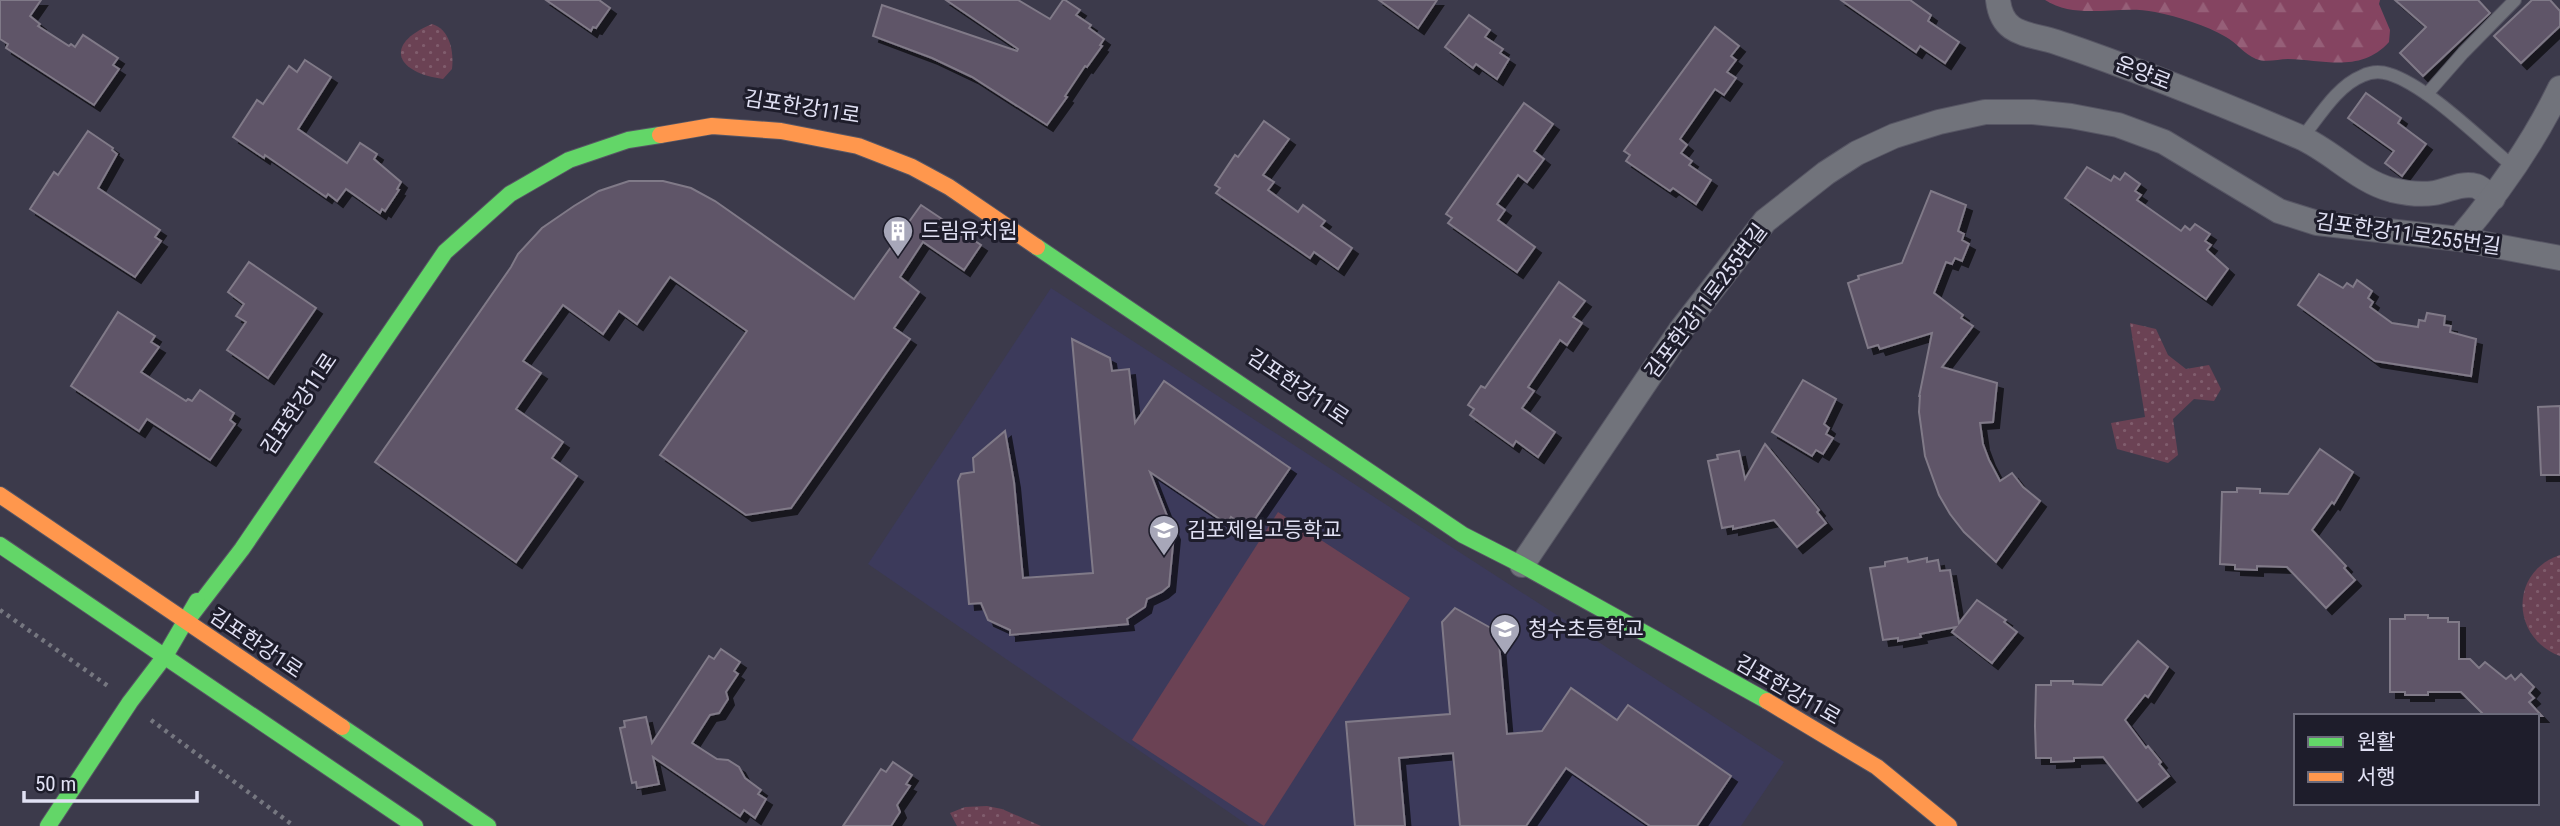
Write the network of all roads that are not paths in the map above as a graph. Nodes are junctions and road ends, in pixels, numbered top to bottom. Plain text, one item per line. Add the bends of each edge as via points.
1 (1998, 0) edge
2 (2515, 0) edge
3 (2560, 88) edge
4 (2427, 94) junction
5 (2554, 115) edge
6 (2302, 138) junction
7 (2515, 168) junction
8 (2493, 198) junction
9 (2459, 239) junction
10 (2560, 258) edge
11 (0, 495) edge
12 (0, 545) edge
13 (1522, 565) junction
14 (186, 622) junction
15 (165, 656) junction
16 (48, 826) edge
17 (415, 826) edge
18 (488, 826) edge
19 (1949, 826) edge

1 - 6 street, 운양로 via 2006,24 2017,32 2112,61
2 - 4 lane
3 - 5 street
4 - 6 lane via 2388,74 2361,76 2345,86
4 - 7 lane
5 - 7 street
6 - 8 street, 운양로 via 2391,190 2435,193 2477,186
7 - 8 street
8 - 9 street
9 - 10 street, 김포한강11로255번길
9 - 13 street, 김포한강11로255번길 via 2317,223 2279,211 2164,142 2118,125 2071,116 1985,112 1894,136 1826,173 1765,221 1679,331
11 - 14 street, 김포한강1로
12 - 15 street
13 - 14 street, 김포한강11로 via 1463,536 949,187 858,146 781,131 712,126 628,140 569,160 510,194 475,223 445,252 242,549
13 - 19 street, 김포한강11로 via 1794,716 1877,767
14 - 15 street, 김포한강11로
14 - 18 street, 김포한강1로
15 - 16 street, 김포한강11로
15 - 17 street

